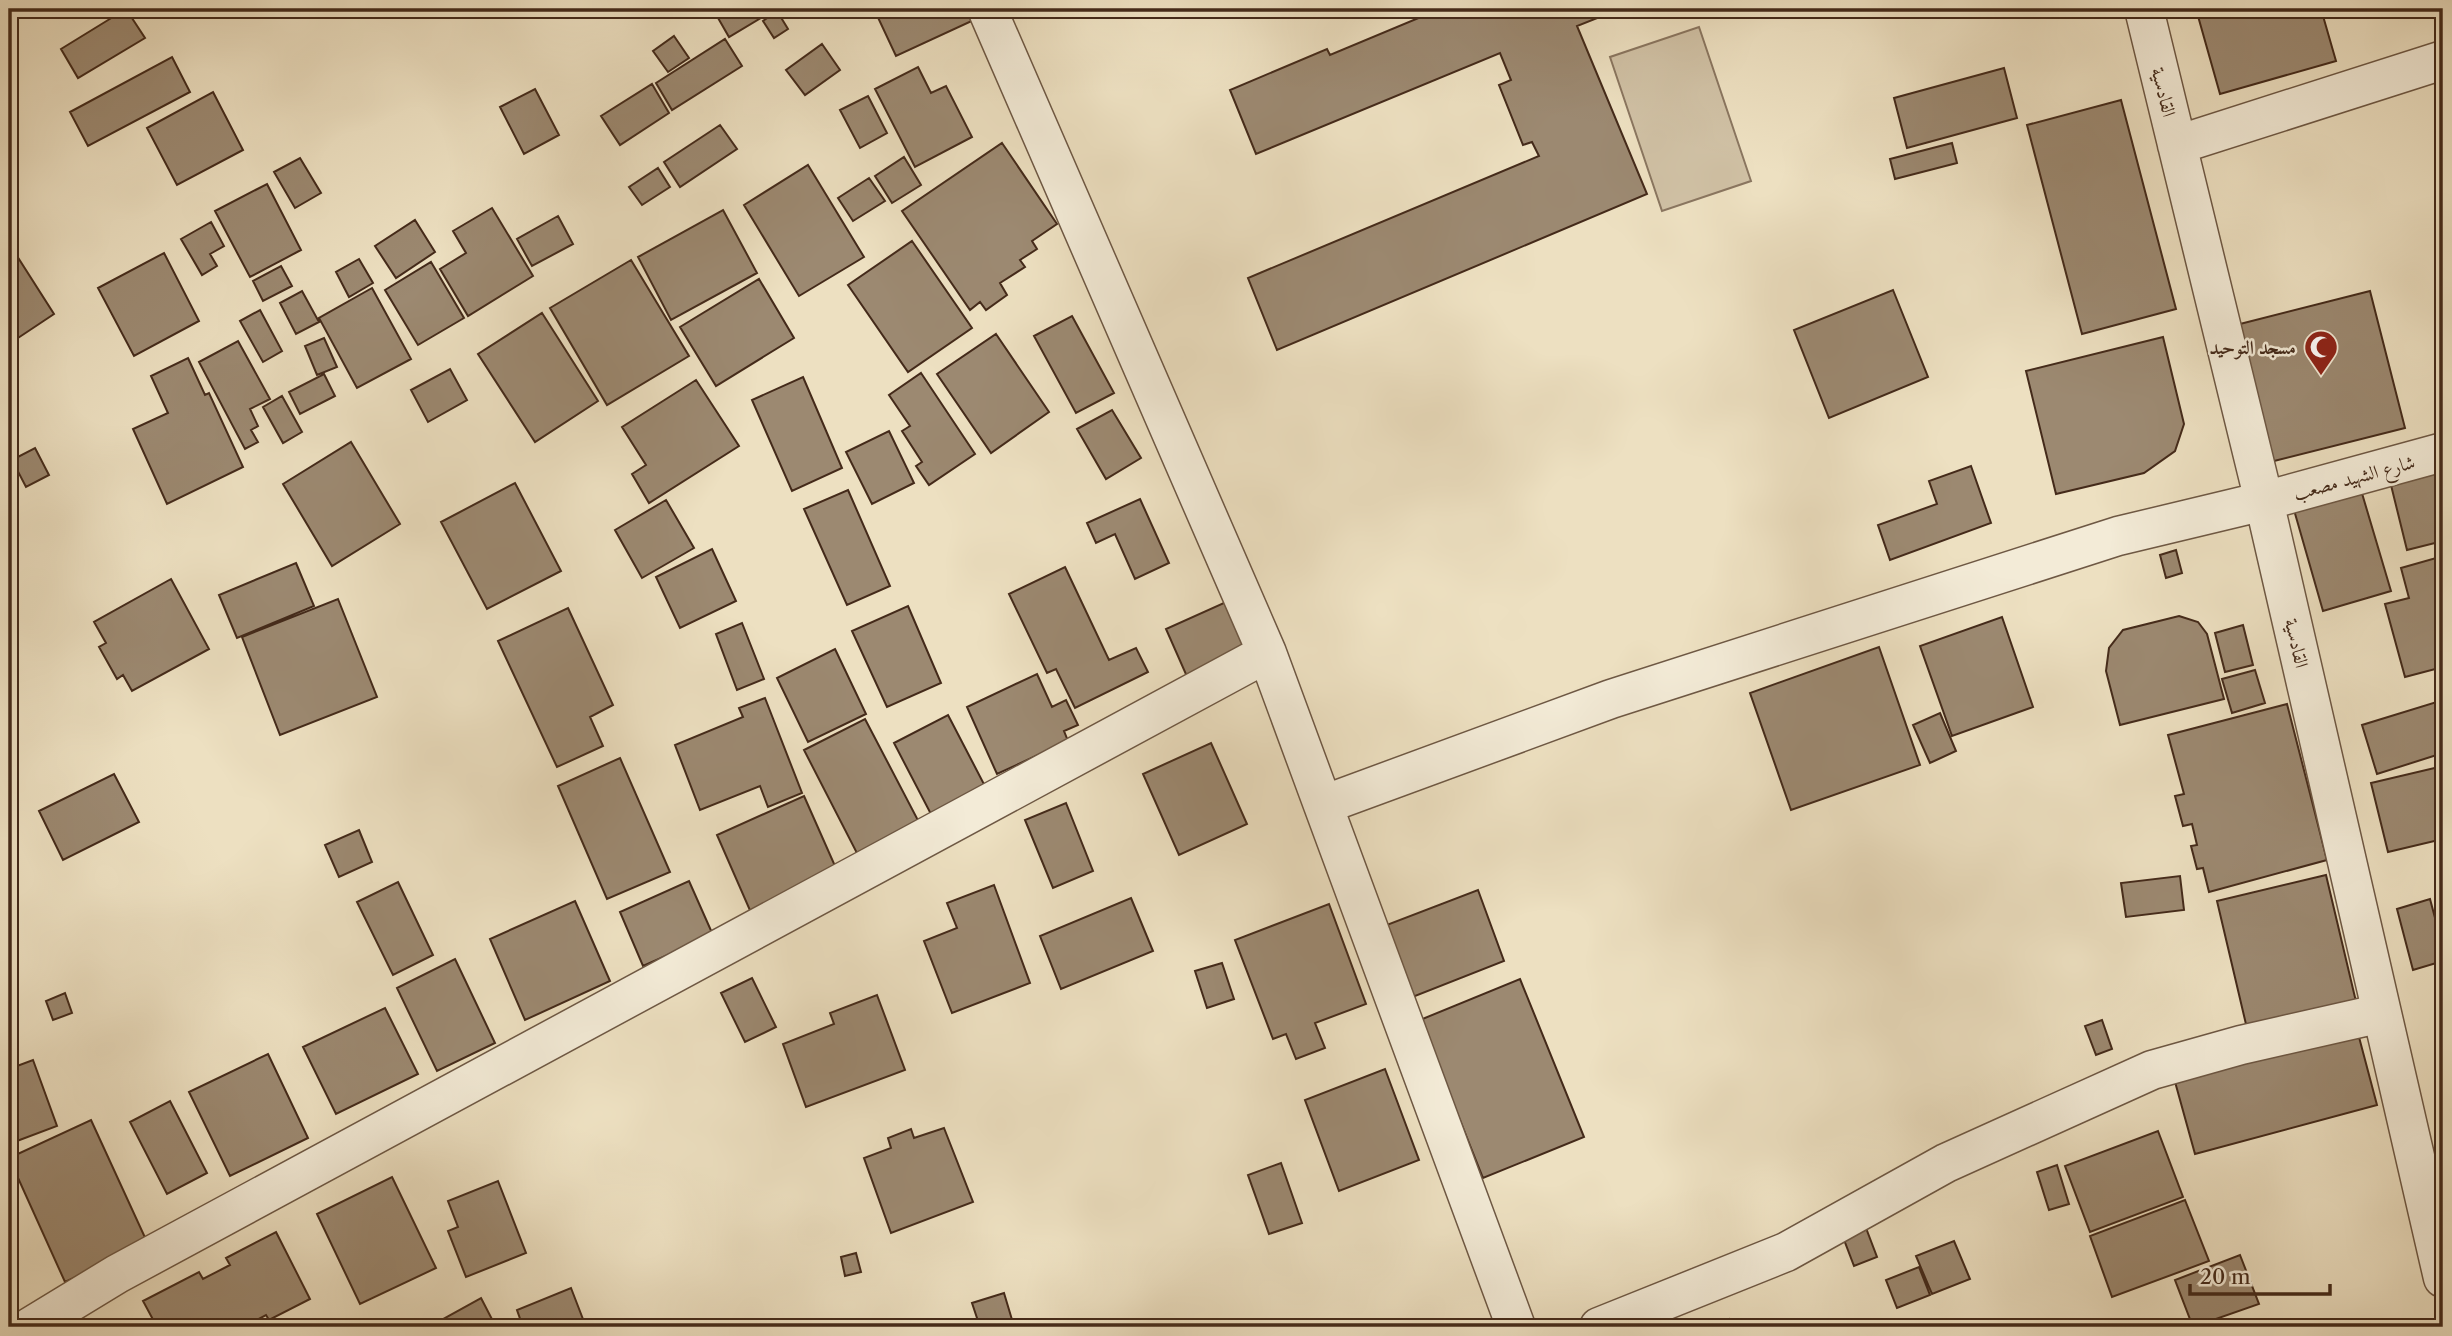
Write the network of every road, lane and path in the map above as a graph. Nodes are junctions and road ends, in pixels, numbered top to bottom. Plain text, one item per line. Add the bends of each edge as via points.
1 (986, 9) edge
2 (2144, 9) edge
3 (2443, 60) edge
4 (2177, 145) junction
5 (2443, 452) edge
6 (2264, 501) junction
7 (1267, 653) junction
8 (1322, 805) junction
9 (2382, 1013) junction
10 (2443, 1279) edge
11 (30, 1327) edge
12 (1516, 1327) edge
13 (1599, 1327) edge

1 - 7 street
2 - 4 street, القادسية
3 - 4 street
4 - 6 street, القادسية
5 - 6 street, شارع الشهيد مصعب
6 - 8 street, شارع الشهيد مصعب via 2118,536 1625,694
6 - 9 street, القادسية
7 - 8 street
7 - 11 street via 117,1274
8 - 12 street
9 - 10 street, القادسية
9 - 13 street via 2152,1070 1946,1163 1786,1252

